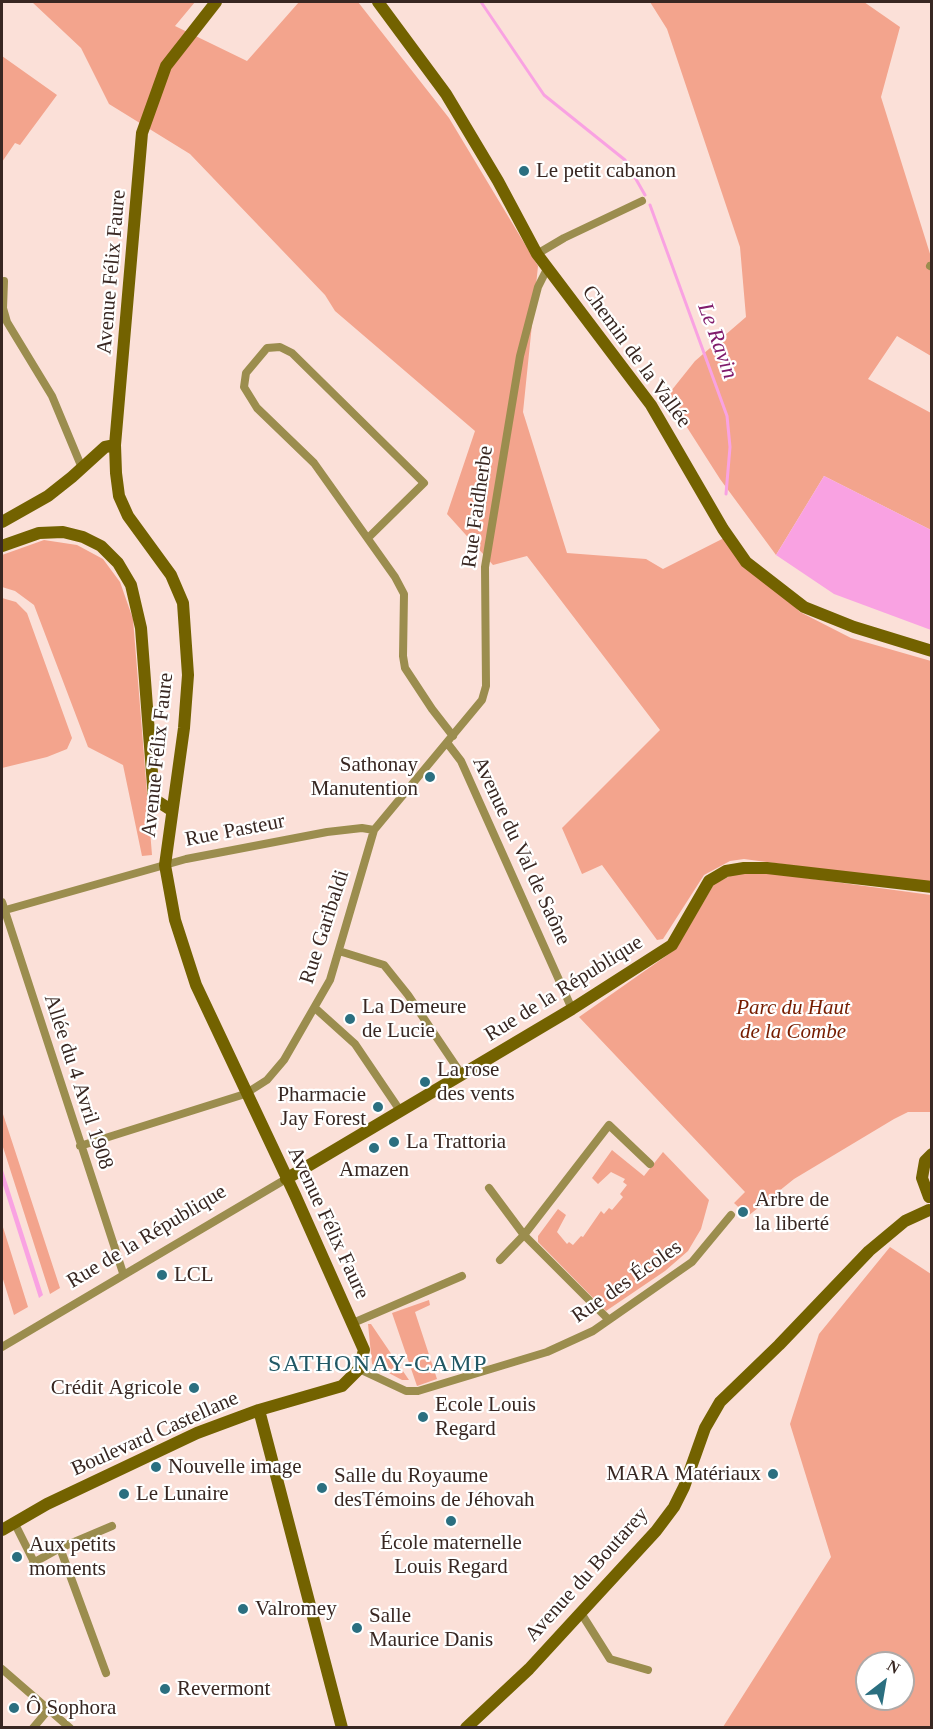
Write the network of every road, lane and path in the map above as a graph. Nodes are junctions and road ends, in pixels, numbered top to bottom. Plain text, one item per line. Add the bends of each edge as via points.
1 (216, 2) edge
2 (378, 2) edge
3 (642, 201) dead end
4 (537, 254) junction
5 (547, 269) junction
6 (4, 281) dead end
7 (115, 445) junction
8 (82, 468) junction
9 (2, 522) edge
10 (368, 538) junction
11 (2, 546) edge
12 (932, 651) edge
13 (451, 740) junction
14 (171, 810) junction
15 (374, 830) junction
16 (165, 865) junction
17 (932, 888) edge
18 (2, 908) edge
19 (339, 951) junction
20 (315, 1008) junction
21 (572, 1009) junction
22 (462, 1075) junction
23 (245, 1094) junction
24 (401, 1112) junction
25 (80, 1146) junction
26 (932, 1154) edge
27 (932, 1161) edge
28 (650, 1164) dead end
29 (285, 1179) junction
30 (932, 1180) edge
31 (489, 1188) dead end
32 (930, 1203) edge
33 (731, 1215) dead end
34 (524, 1235) junction
35 (500, 1260) dead end
36 (123, 1273) junction
37 (462, 1276) dead end
38 (608, 1319) junction
39 (353, 1323) junction
40 (2, 1347) edge
41 (359, 1369) junction
42 (259, 1410) junction
43 (14, 1522) junction
44 (112, 1526) dead end
45 (2, 1530) edge
46 (60, 1548) junction
47 (581, 1613) junction
48 (2, 1669) edge
49 (648, 1670) dead end
50 (106, 1672) dead end
51 (49, 1709) junction
52 (33, 1728) edge
53 (70, 1728) edge
54 (342, 1728) edge
55 (466, 1728) edge

1 - 7 street, Avenue Félix Faure via 166,66 142,134
2 - 4 street, Chemin de la Vallée via 446,94
3 - 4 street
4 - 5 street, Chemin de la Vallée
5 - 12 street, Chemin de la Vallée via 651,405 746,562 804,607
5 - 13 street, Rue Faidherbe via 538,287 520,356 485,567 486,686 477,709
6 - 8 street via 3,308 8,322 52,396
7 - 8 street via 105,447
7 - 14 street, Avenue Félix Faure via 119,496 140,535 171,575 183,603 187,686
8 - 9 street via 48,496
10 - 10 street, Avenue du Val de Saône via 314,463 257,408 244,387 246,373 267,348 280,347 292,353 424,483
10 - 13 street, Avenue du Val de Saône via 404,594 405,668
11 - 14 street via 39,533 63,532 101,546 118,563 131,585 141,628 154,799
13 - 15 street, Rue Garibaldi
13 - 21 street, Avenue du Val de Saône
14 - 16 street, Avenue Félix Faure
15 - 16 street, Rue Pasteur via 327,832
15 - 19 street, Rue Garibaldi
16 - 18 street, Rue Pasteur
16 - 23 street, Avenue Félix Faure via 175,920 196,986
17 - 21 street, Rue de la République via 767,868 726,871 709,880 672,945
18 - 25 street, Allée du 4 Avril 1908
19 - 20 street, Rue Garibaldi
19 - 22 street via 384,965
20 - 23 street, Rue Garibaldi via 284,1060 267,1080
20 - 24 street via 354,1044
21 - 22 street, Rue de la République
22 - 24 street, Rue de la République
23 - 25 street, Rue Garibaldi
23 - 29 street, Avenue Félix Faure
24 - 29 street, Rue de la République
25 - 36 street, Allée du 4 Avril 1908
26 - 32 street via 922,1178
27 - 30 street via 928,1168
28 - 34 street via 609,1125
29 - 36 street, Rue de la République
29 - 39 street, Avenue Félix Faure
31 - 34 street
32 - 47 street, Avenue du Boutarey via 869,1251 720,1402 705,1428 674,1507
33 - 38 street, Rue des Écoles via 692,1262
34 - 35 street
34 - 38 street
36 - 40 street, Rue de la République
37 - 39 street
38 - 41 street, Rue des Écoles via 593,1331 547,1352 418,1391 406,1391
39 - 41 street, Avenue Félix Faure via 364,1350
41 - 42 street, Boulevard Castellane via 342,1386
42 - 43 street, Boulevard Castellane via 181,1440
42 - 54 street
43 - 45 street, Boulevard Castellane
43 - 46 street via 34,1565
44 - 46 street
46 - 50 street
47 - 49 street via 610,1659
47 - 55 street, Avenue du Boutarey
48 - 51 street
51 - 52 street
51 - 53 street

